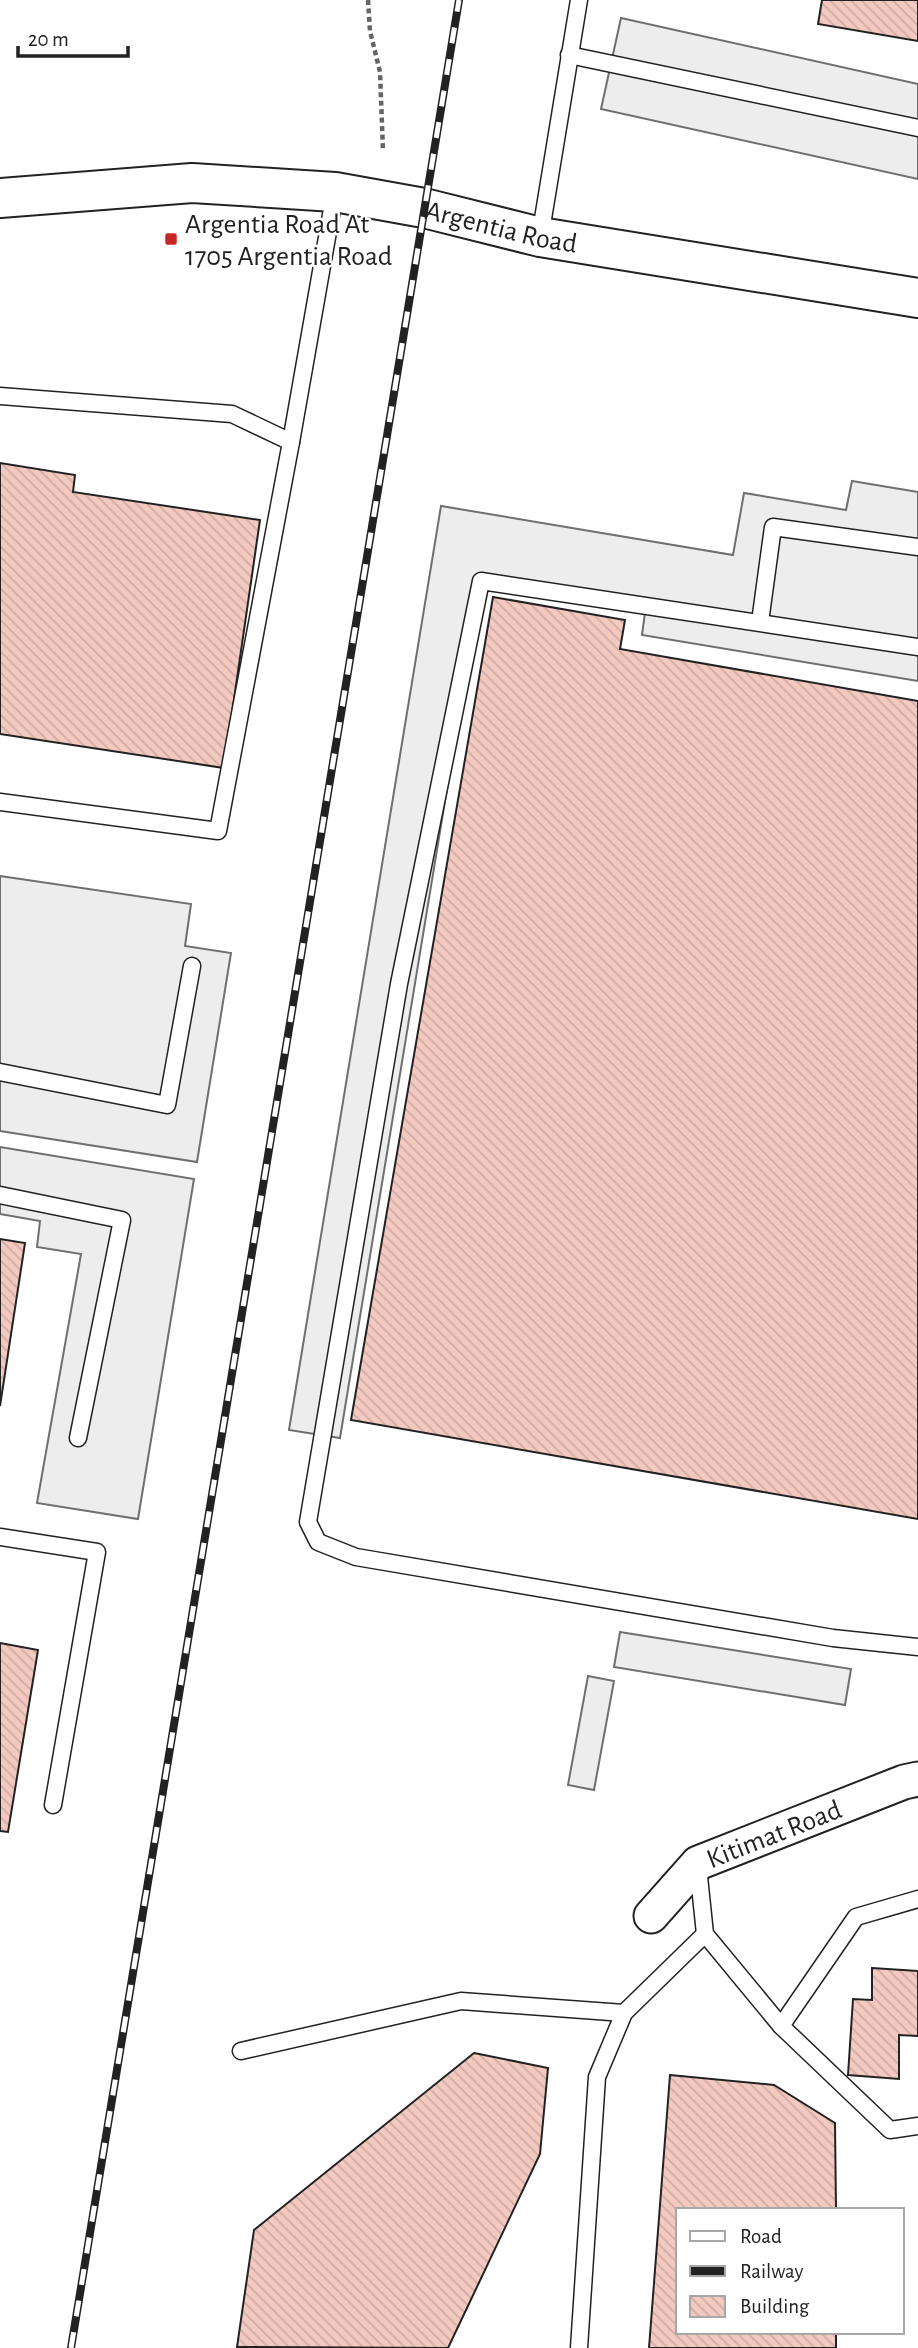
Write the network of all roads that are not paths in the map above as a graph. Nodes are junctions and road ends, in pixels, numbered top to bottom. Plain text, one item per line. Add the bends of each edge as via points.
1 (579, 0) edge
2 (569, 54) junction
3 (918, 128) edge
4 (335, 192) junction
5 (0, 198) edge
6 (540, 236) junction
7 (918, 298) edge
8 (0, 396) edge
9 (290, 442) junction
10 (918, 547) edge
11 (760, 622) junction
12 (918, 647) edge
13 (0, 802) edge
14 (192, 965) dead end
15 (0, 1072) edge
16 (0, 1195) edge
17 (78, 1438) dead end
18 (0, 1537) edge
19 (918, 1647) edge
20 (918, 1779) edge
21 (53, 1805) dead end
22 (698, 1863) junction
23 (918, 1899) edge
24 (651, 1916) dead end
25 (705, 1934) junction
26 (624, 2013) junction
27 (781, 2026) junction
28 (240, 2051) dead end
29 (918, 2126) edge
30 (579, 2348) edge

1 - 2 lane
2 - 3 lane
2 - 6 lane
4 - 5 street, Argentia Road via 192,183
4 - 6 street, Argentia Road
4 - 9 lane
6 - 7 street, Argentia Road
8 - 9 lane via 232,414
9 - 13 lane via 218,831
10 - 11 lane via 773,527
11 - 12 lane
11 - 19 lane via 481,581 399,984 308,1522 318,1542 356,1557 833,1638
14 - 15 lane via 167,1105
16 - 17 lane via 122,1220
18 - 21 lane via 97,1552
20 - 22 street, Kitimat Road
22 - 24 street, Kitimat Road
22 - 25 lane
23 - 27 lane via 856,1917
25 - 26 lane
25 - 27 lane
26 - 28 lane via 461,2001
26 - 30 lane via 597,2077
27 - 29 lane via 890,2130

